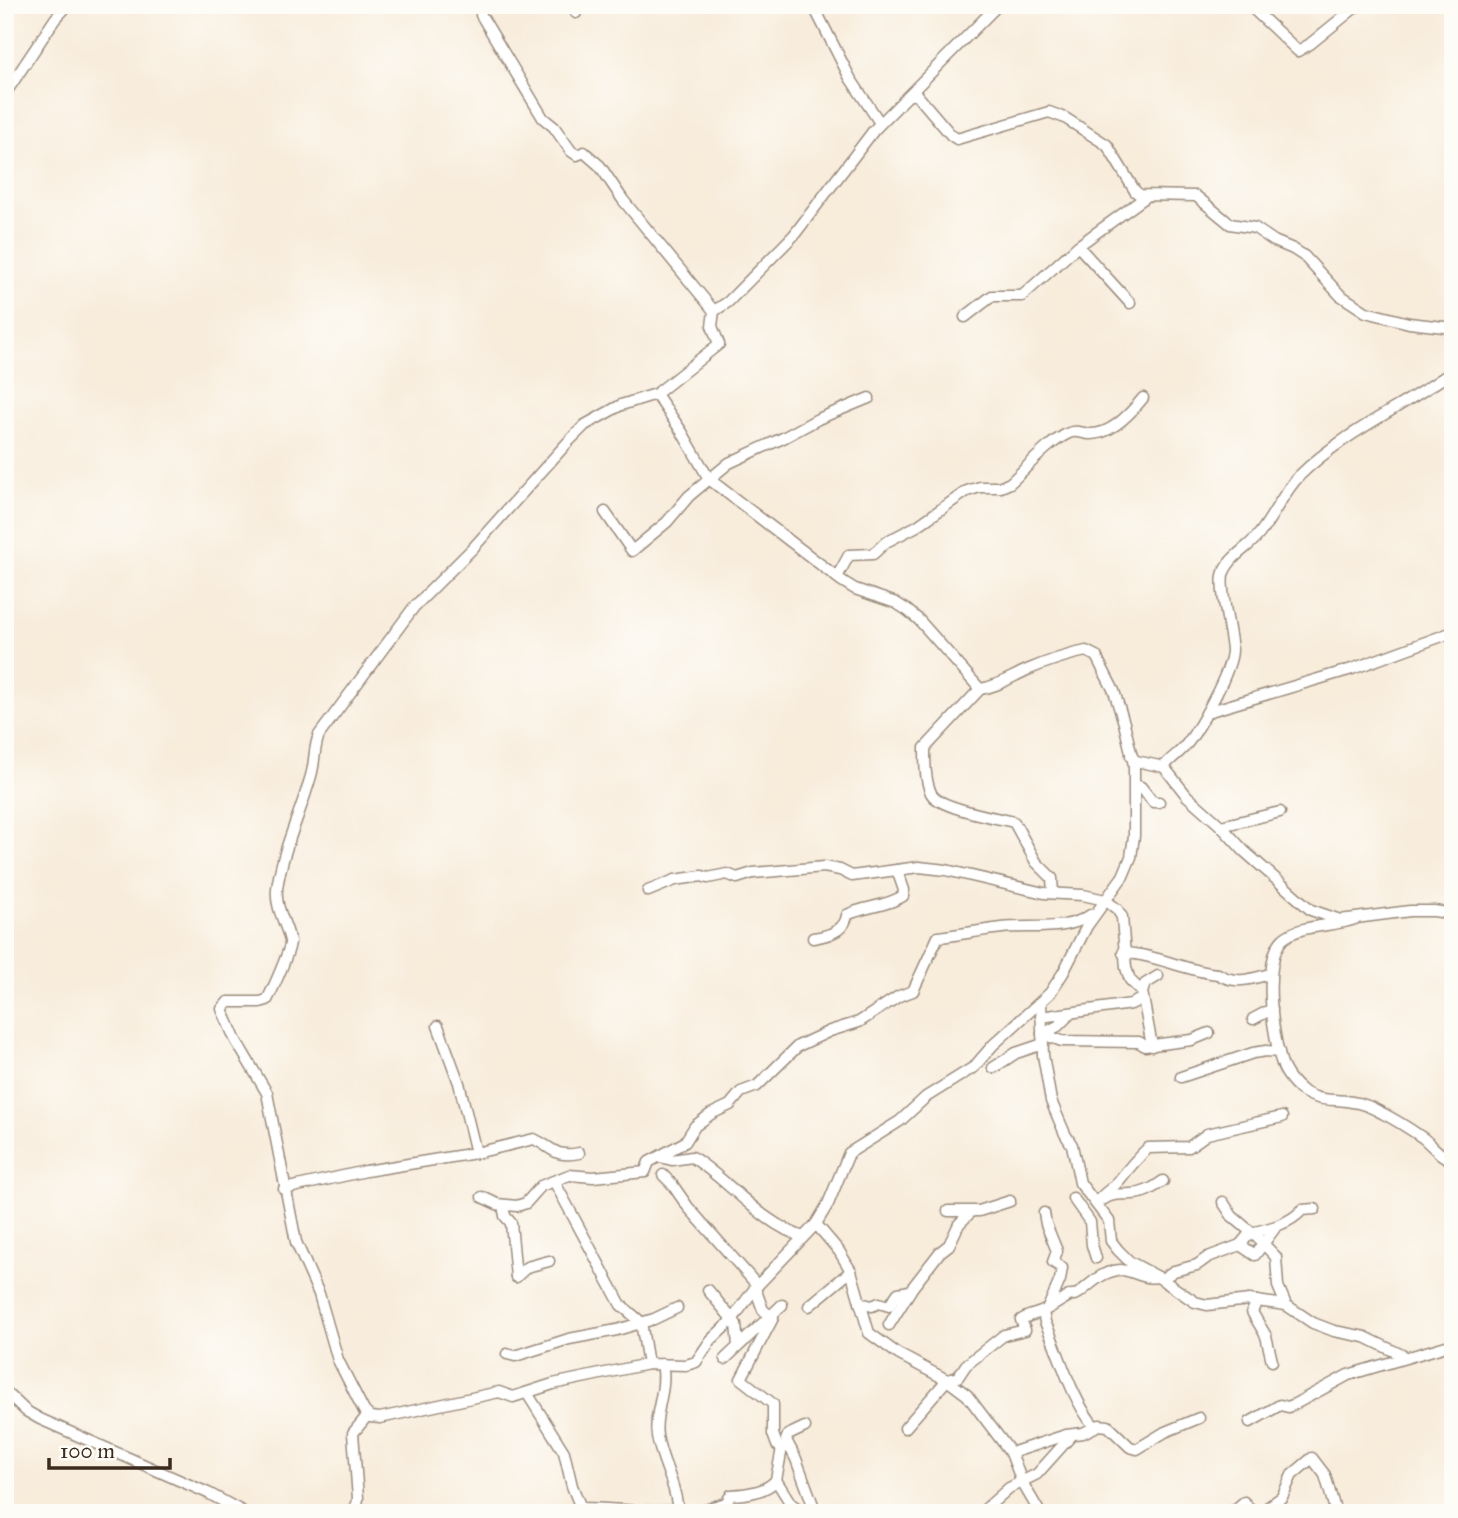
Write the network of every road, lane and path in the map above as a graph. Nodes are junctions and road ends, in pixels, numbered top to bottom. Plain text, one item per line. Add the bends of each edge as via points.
1 (68, 5) edge
2 (813, 5) edge
3 (998, 5) edge
4 (1249, 5) edge
5 (1358, 5) edge
6 (481, 15) dead end
7 (5, 94) edge
8 (909, 95) junction
9 (880, 123) junction
10 (1151, 193) junction
11 (1078, 246) junction
12 (1130, 303) dead end
13 (713, 311) junction
14 (965, 317) dead end
15 (1453, 328) edge
16 (1453, 371) edge
17 (656, 394) junction
18 (869, 398) dead end
19 (1143, 398) dead end
20 (709, 479) junction
21 (605, 512) dead end
22 (837, 577) junction
23 (1453, 632) edge
24 (980, 689) junction
25 (1207, 712) junction
26 (1130, 756) junction
27 (1164, 767) junction
28 (1135, 785) junction
29 (1159, 802) dead end
30 (1280, 812) dead end
31 (1221, 826) junction
32 (897, 870) junction
33 (648, 891) dead end
34 (1053, 893) junction
35 (1105, 900) junction
36 (1096, 911) junction
37 (1453, 914) edge
38 (1355, 919) junction
39 (813, 938) dead end
40 (1123, 953) junction
41 (1270, 974) junction
42 (1158, 976) dead end
43 (1142, 995) junction
44 (1041, 1003) junction
45 (1272, 1009) junction
46 (1070, 1014) junction
47 (1041, 1017) junction
48 (1253, 1019) dead end
49 (438, 1026) dead end
50 (1209, 1033) dead end
51 (1043, 1039) junction
52 (1152, 1046) junction
53 (1279, 1052) junction
54 (992, 1068) dead end
55 (1181, 1077) dead end
56 (1282, 1117) dead end
57 (476, 1153) junction
58 (579, 1153) dead end
59 (660, 1157) junction
60 (1453, 1160) edge
61 (663, 1175) dead end
62 (554, 1181) junction
63 (1163, 1181) dead end
64 (284, 1189) junction
65 (482, 1197) dead end
66 (1073, 1198) dead end
67 (1010, 1201) dead end
68 (1223, 1202) dead end
69 (1097, 1203) junction
70 (503, 1206) junction
71 (1315, 1209) dead end
72 (948, 1211) dead end
73 (971, 1212) junction
74 (1044, 1213) dead end
75 (816, 1224) junction
76 (1275, 1228) junction
77 (1250, 1233) junction
78 (803, 1237) junction
79 (1092, 1238) junction
80 (1111, 1241) junction
81 (1264, 1244) junction
82 (1241, 1245) junction
83 (1096, 1258) dead end
84 (549, 1261) dead end
85 (851, 1270) junction
86 (1160, 1278) junction
87 (756, 1286) junction
88 (708, 1290) dead end
89 (910, 1291) junction
90 (1256, 1301) junction
91 (1281, 1301) junction
92 (860, 1303) junction
93 (782, 1305) dead end
94 (809, 1306) dead end
95 (677, 1308) dead end
96 (1046, 1310) junction
97 (769, 1315) junction
98 (732, 1320) junction
99 (641, 1322) junction
100 (889, 1325) dead end
101 (1453, 1344) edge
102 (738, 1346) junction
103 (507, 1354) dead end
104 (1406, 1357) junction
105 (725, 1359) dead end
106 (1272, 1361) dead end
107 (648, 1364) junction
108 (662, 1364) junction
109 (947, 1380) junction
110 (5, 1391) edge
111 (527, 1393) junction
112 (10, 1403) edge
113 (367, 1416) junction
114 (1199, 1418) dead end
115 (1250, 1422) dead end
116 (1094, 1426) junction
117 (805, 1427) dead end
118 (905, 1428) dead end
119 (1072, 1435) junction
120 (785, 1446) junction
121 (1011, 1453) junction
122 (776, 1480) junction
123 (1022, 1482) junction
124 (1033, 1501) junction
125 (583, 1510) edge
126 (699, 1511) dead end
127 (245, 1513) edge
128 (349, 1513) edge
129 (805, 1513) edge
130 (816, 1513) edge
131 (981, 1513) edge
132 (1027, 1513) edge
133 (1040, 1513) edge
134 (1231, 1513) edge
135 (1254, 1513) edge
136 (1260, 1513) edge
137 (1336, 1513) edge

1 - 7 street
2 - 9 street via 850,78
3 - 8 street
4 - 5 street via 1298,51
6 - 13 street via 542,118 571,151 588,154 600,166
8 - 9 street
8 - 10 street via 917,94 957,139 1055,113 1107,145 1135,191
9 - 13 street via 794,235 728,302
10 - 11 street
10 - 15 street via 1196,196 1230,224 1255,228 1293,248 1340,295 1366,312
11 - 12 street
11 - 14 street via 1022,296 992,296
13 - 17 street via 712,326 719,344
16 - 25 street via 1310,466 1289,488 1259,534 1225,569 1231,661
17 - 20 street
17 - 64 street via 621,405 585,425 568,442 414,607 319,735 277,890 290,942 288,954 267,1000 228,1002 222,1009 267,1093
18 - 20 street via 749,452
19 - 22 street via 1109,430 1069,432 1010,483 967,491 873,554 849,555
20 - 21 street via 632,551
20 - 22 street
22 - 24 street via 907,610
23 - 25 street via 1352,669
24 - 26 street via 995,687 1070,654 1090,652 1114,691
24 - 34 street via 925,748 931,794 937,801 973,815 1014,822 1036,862 1052,878
25 - 27 street via 1189,742
26 - 27 street
26 - 28 street
27 - 31 street via 1187,796
28 - 29 street
28 - 35 street via 1131,857
30 - 31 street
31 - 38 street via 1303,904 1319,914
32 - 33 street via 852,876 824,867 737,878 702,876
32 - 34 street via 946,870
32 - 39 street via 903,895 854,912 840,929
34 - 35 street
35 - 36 street
35 - 40 street via 1122,917
36 - 44 street via 1057,984
36 - 59 street via 1082,921 1060,925 938,937 913,991 859,1022 798,1046 757,1086 741,1092 730,1105 695,1126 685,1142
37 - 38 street via 1410,911
38 - 41 street via 1290,934 1276,950
40 - 41 street via 1138,953 1227,979 1245,981
40 - 43 street via 1130,980
41 - 45 street
42 - 43 street via 1145,984
43 - 46 street via 1131,1004
43 - 52 street
44 - 47 street
44 - 75 street via 974,1067 849,1153
45 - 48 street
45 - 53 street
46 - 47 street
46 - 51 street
47 - 51 street
49 - 57 street via 459,1083
50 - 52 street
51 - 52 street
51 - 54 street
51 - 69 street via 1051,1101 1072,1145 1080,1183
53 - 55 street via 1253,1053
53 - 60 street via 1287,1074 1305,1092 1322,1101 1349,1101 1380,1112
56 - 69 street via 1207,1135 1189,1147 1148,1148
57 - 58 street via 534,1139 556,1154
57 - 64 street
59 - 62 street via 649,1162 645,1172 576,1174
59 - 78 street via 692,1157 765,1218
61 - 87 street
62 - 70 street via 541,1186 526,1203
62 - 99 street via 621,1305
63 - 69 street via 1149,1191 1110,1195
64 - 113 street via 296,1242 319,1294 338,1360
65 - 70 street
66 - 79 street via 1090,1222
67 - 73 street
68 - 77 street
69 - 80 street via 1109,1221
70 - 84 street via 510,1223 516,1278 527,1267
71 - 76 street via 1302,1210
72 - 73 street
73 - 89 street
74 - 96 street via 1057,1251 1053,1262 1062,1268
75 - 78 street
75 - 85 street
76 - 77 street
76 - 81 street
77 - 81 street
77 - 82 street
78 - 87 street
79 - 80 street
79 - 83 street
80 - 86 street via 1130,1262
81 - 82 street via 1255,1255
81 - 91 street via 1276,1257
82 - 86 street
85 - 92 street
85 - 94 street
86 - 90 street via 1208,1306
86 - 96 street via 1111,1272
87 - 97 street
87 - 98 street
88 - 98 street
89 - 92 street via 898,1293 889,1306
89 - 100 street
90 - 91 street
90 - 106 street via 1252,1312 1266,1335
91 - 104 street via 1313,1323 1365,1337
92 - 109 street via 869,1333
93 - 97 street
95 - 99 street
96 - 109 street via 1021,1320 1025,1330 1004,1335 958,1377
96 - 116 street via 1045,1322 1074,1395
97 - 102 street
97 - 120 street via 774,1318 741,1379 773,1404 773,1434 777,1445
98 - 102 street
98 - 108 street via 696,1362
99 - 103 street via 515,1356
99 - 107 street
101 - 104 street
102 - 105 street
104 - 115 street via 1348,1375
107 - 108 street
107 - 111 street
108 - 125 street via 665,1379 656,1433 673,1480 673,1507 651,1512
109 - 118 street
109 - 121 street via 975,1405
110 - 112 street
111 - 113 street via 499,1392 380,1418
111 - 125 street via 564,1452
112 - 127 street
113 - 128 street via 353,1433 358,1498
114 - 116 street via 1134,1450 1108,1426
116 - 119 street
117 - 120 street via 788,1435
119 - 121 street
119 - 123 street via 1043,1468
120 - 122 street
120 - 130 street via 796,1459
121 - 123 street
122 - 126 street
122 - 129 street via 791,1504
123 - 124 street
123 - 131 street
124 - 132 street
124 - 133 street
134 - 135 street via 1244,1502
136 - 137 street via 1282,1497 1292,1475 1312,1458 1325,1475

